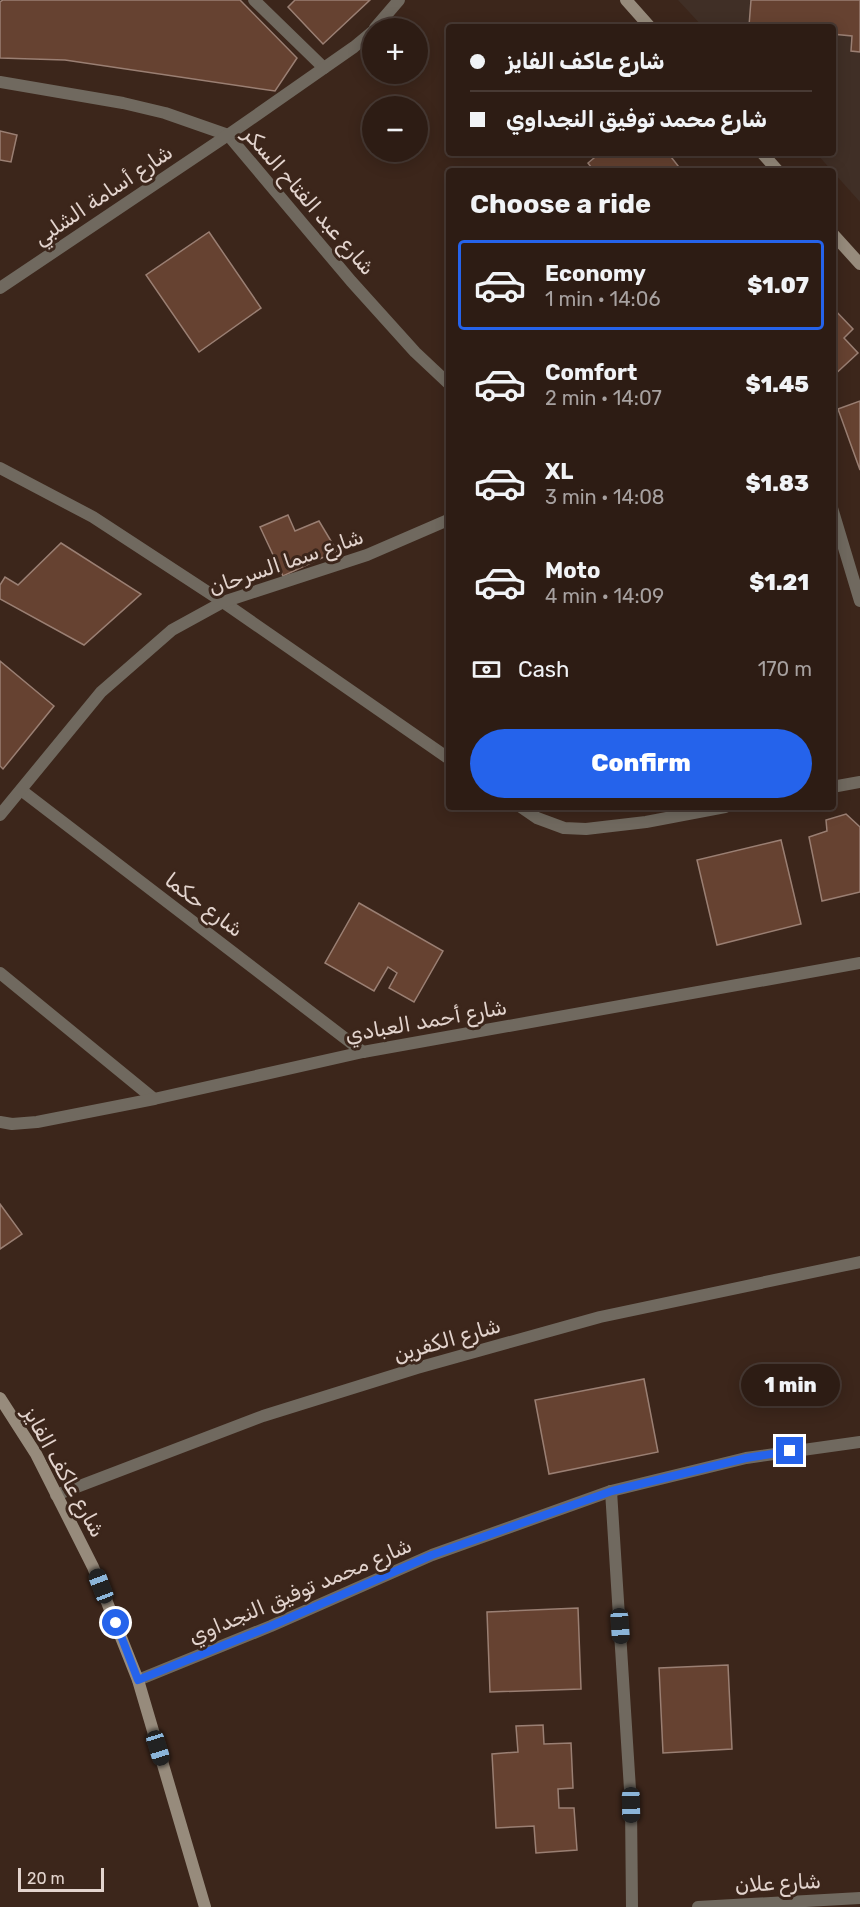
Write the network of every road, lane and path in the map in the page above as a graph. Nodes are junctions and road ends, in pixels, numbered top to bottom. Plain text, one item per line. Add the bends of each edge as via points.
1 (254, 0) edge
2 (399, 0) edge
3 (626, 0) edge
4 (384, 18) edge
5 (647, 24) edge
6 (362, 40) edge
7 (324, 68) junction
8 (0, 82) edge
9 (228, 135) junction
10 (765, 156) edge
11 (775, 168) edge
12 (836, 237) edge
13 (860, 264) edge
14 (0, 288) edge
15 (446, 381) edge
16 (0, 468) edge
17 (446, 521) edge
18 (836, 521) edge
19 (860, 601) edge
20 (223, 602) junction
21 (446, 757) edge
22 (860, 782) edge
23 (836, 786) edge
24 (21, 790) junction
25 (525, 810) edge
26 (709, 810) edge
27 (0, 815) edge
28 (860, 963) edge
29 (0, 973) edge
30 (363, 1052) junction
31 (154, 1099) junction
32 (0, 1122) edge
33 (860, 1262) edge
34 (0, 1398) edge
35 (860, 1442) edge
36 (612, 1491) junction
37 (56, 1495) junction
38 (138, 1680) junction
39 (860, 1898) edge
40 (205, 1907) edge
41 (632, 1907) edge
42 (698, 1907) edge

1 - 7 street
2 - 4 street
3 - 5 main road
6 - 7 street
7 - 9 street, شارع أسامة الشلبي
8 - 9 street, شارع عبد الفتاح السكر via 123,103
9 - 14 street, شارع أسامة الشلبي
9 - 15 street, شارع عبد الفتاح السكر via 351,281
10 - 11 main road
12 - 13 main road
16 - 20 street via 93,517
17 - 20 street, شارع سما السرحان via 367,555
18 - 19 street
20 - 21 street
20 - 24 street, شارع سما السرحان via 172,630 135,660 101,692
22 - 23 street
24 - 27 street, شارع سما السرحان
24 - 30 street, شارع حكما
25 - 26 street via 564,828 586,829
28 - 30 street, شارع أحمد العبادي
29 - 31 street
30 - 31 street, شارع أحمد العبادي
31 - 32 street, شارع أحمد العبادي via 37,1122
33 - 37 street, شارع الكفرين via 600,1317 417,1368 263,1416
34 - 37 main road, شارع عاكف الفايز via 36,1454
35 - 36 street, شارع محمد توفيق النجداوي via 746,1458
36 - 38 street, شارع محمد توفيق النجداوي via 432,1555
36 - 41 street via 631,1805
37 - 38 main road, شارع عاكف الفايز via 93,1567
38 - 40 main road, شارع عاكف الفايز
39 - 42 street, شارع علان

